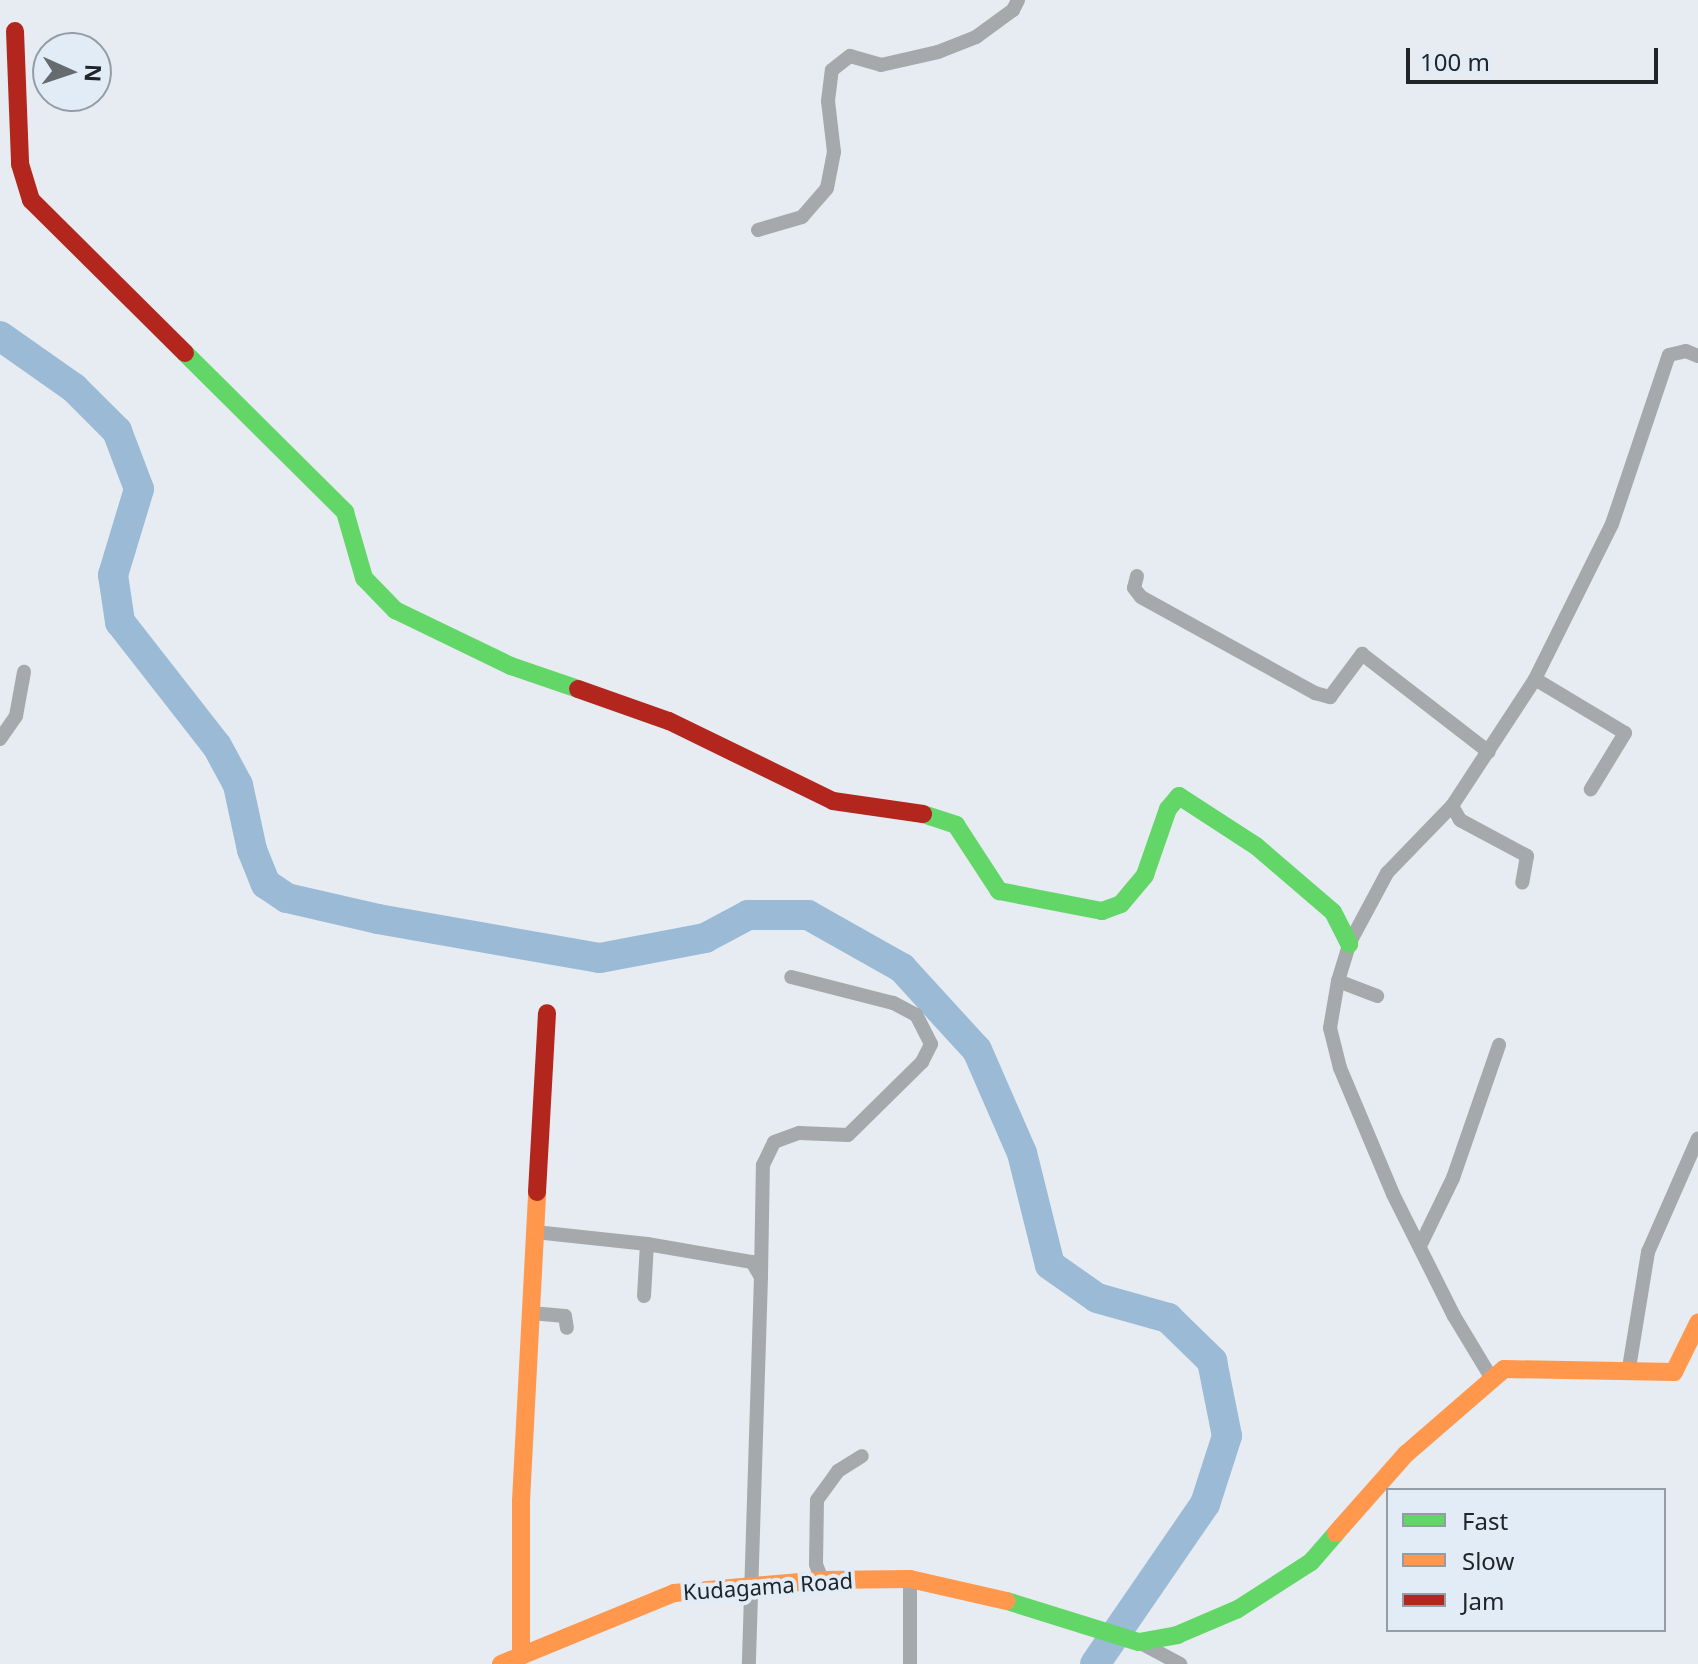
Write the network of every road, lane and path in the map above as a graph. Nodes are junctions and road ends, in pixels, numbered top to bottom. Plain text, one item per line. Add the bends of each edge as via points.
1 (1018, 0) edge
2 (15, 31) dead end
3 (758, 230) dead end
4 (1698, 356) edge
5 (1137, 576) dead end
6 (24, 672) dead end
7 (1535, 679) junction
8 (0, 739) edge
9 (1489, 752) junction
10 (1591, 789) dead end
11 (1452, 806) junction
12 (1522, 883) dead end
13 (1349, 944) junction
14 (791, 977) dead end
15 (1338, 981) junction
16 (1377, 996) dead end
17 (547, 1013) dead end
18 (1499, 1045) dead end
19 (1698, 1138) edge
20 (535, 1232) junction
21 (647, 1244) junction
22 (1420, 1246) junction
23 (761, 1277) junction
24 (644, 1296) dead end
25 (531, 1313) junction
26 (1698, 1323) edge
27 (567, 1328) dead end
28 (1629, 1368) junction
29 (1492, 1379) junction
30 (862, 1456) dead end
31 (910, 1579) junction
32 (822, 1580) junction
33 (754, 1586) junction
34 (1139, 1642) junction
35 (521, 1656) junction
36 (501, 1664) edge
37 (749, 1664) edge
38 (910, 1664) edge
39 (1180, 1664) edge

1 - 3 street via 1013,10 976,37 938,52 881,65 850,56 832,70 828,101 834,152 827,188 802,217
2 - 13 street via 20,164 31,200 345,512 364,578 395,610 511,666 669,721 833,801 940,817 956,825 999,891 1102,911 1121,904 1145,875 1168,809 1179,796 1256,846 1333,912
4 - 7 street via 1686,351 1669,355 1612,524
5 - 9 street via 1134,588 1141,597 1315,693 1330,697 1362,654
6 - 8 street via 16,716
7 - 9 street
7 - 10 street via 1625,733
9 - 11 street
11 - 12 street via 1460,820 1527,856
11 - 13 street via 1387,873
13 - 15 street
14 - 23 street via 893,1003 916,1015 931,1044 922,1062 848,1135 799,1133 774,1142 763,1165
15 - 16 street
15 - 22 street via 1330,1028 1340,1068
17 - 20 street
18 - 22 street via 1453,1178
19 - 28 street via 1648,1252
20 - 21 street
20 - 25 street
21 - 23 street via 752,1262
21 - 24 street
22 - 29 street
23 - 33 street
25 - 27 street via 565,1316
25 - 35 street via 521,1501
26 - 28 street via 1674,1372
28 - 29 street via 1504,1369
29 - 34 street via 1406,1454 1311,1562 1238,1609 1177,1635
30 - 32 street via 838,1471 817,1500 816,1564
31 - 32 street, Kudagama Road
31 - 34 street, Kudagama Road via 1045,1610
31 - 38 street
32 - 33 street, Kudagama Road
33 - 35 street, Kudagama Road via 674,1593
33 - 37 street
34 - 39 street
35 - 36 street, Kudagama Road

